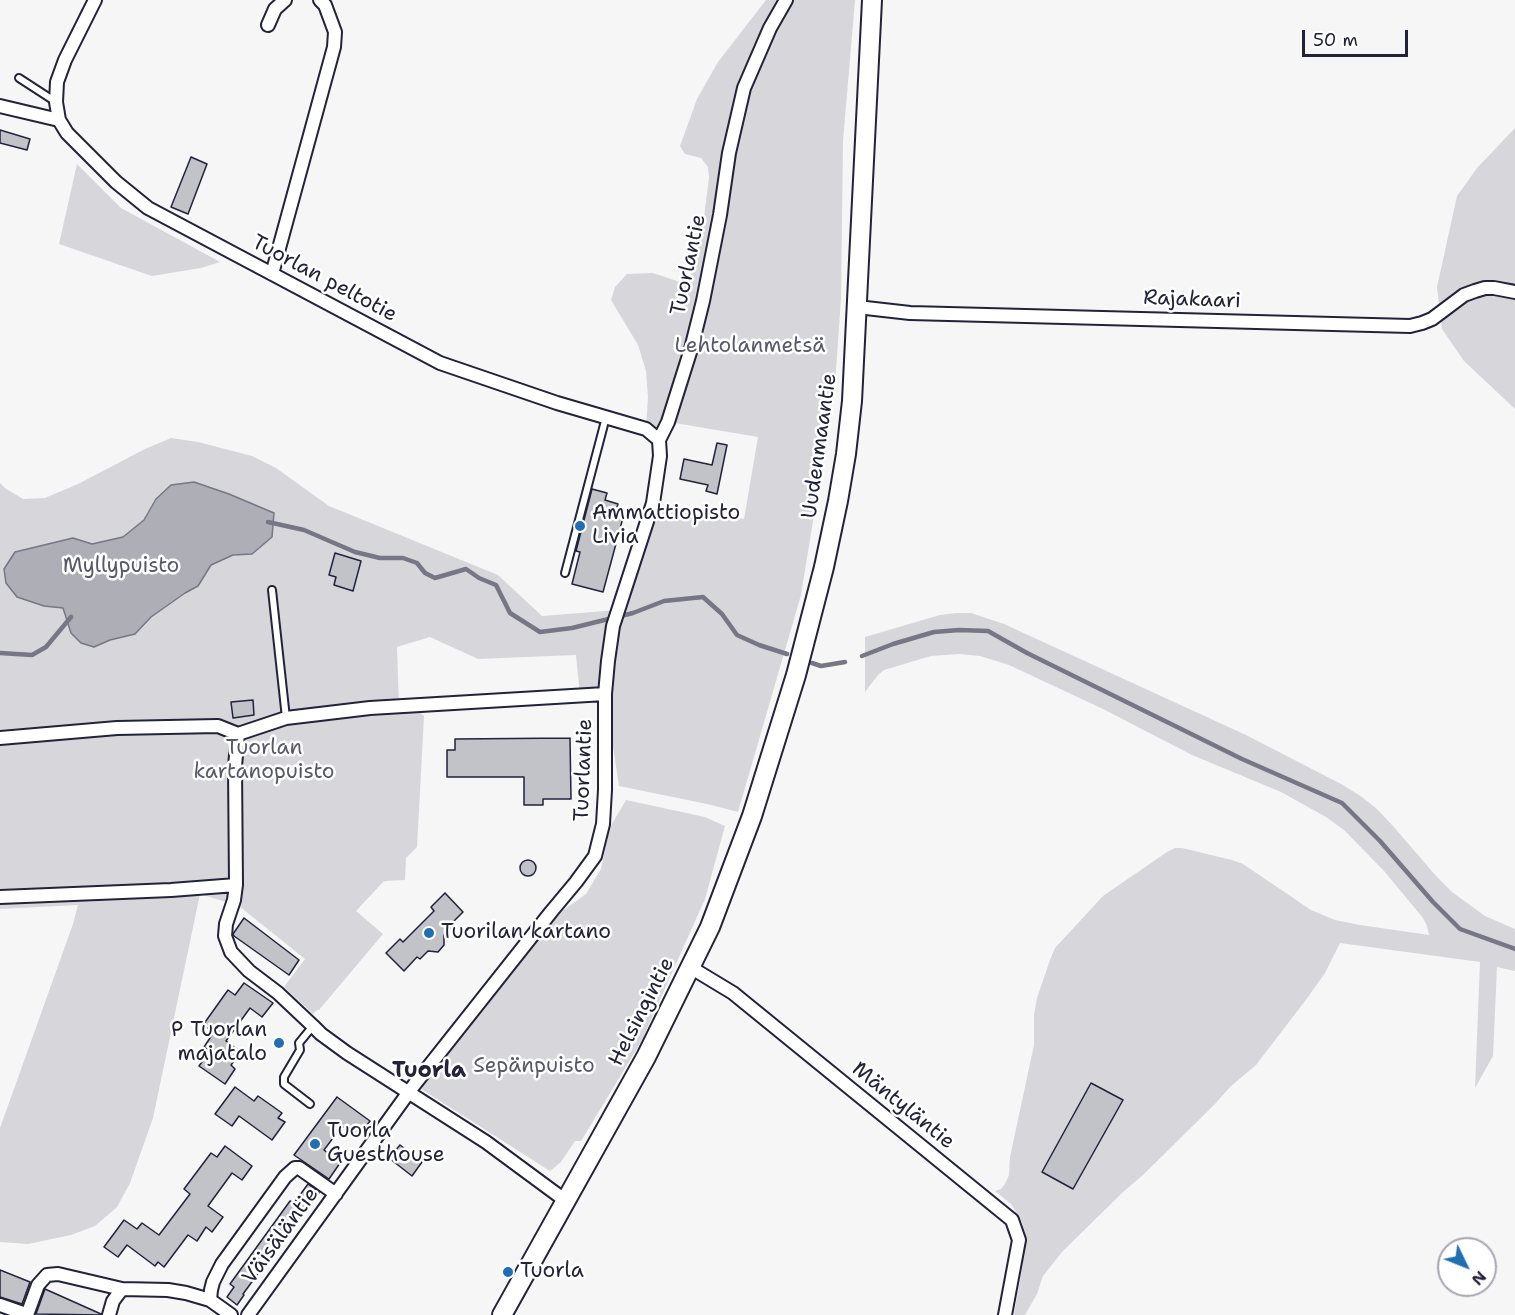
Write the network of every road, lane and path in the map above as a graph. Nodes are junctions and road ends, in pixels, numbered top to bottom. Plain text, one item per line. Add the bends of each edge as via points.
1 (95, 0) edge
2 (285, 0) edge
3 (320, 0) edge
4 (786, 0) edge
5 (872, 0) edge
6 (268, 25) dead end
7 (20, 78) dead end
8 (56, 102) junction
9 (0, 106) edge
10 (59, 120) junction
11 (272, 274) junction
12 (1515, 292) edge
13 (857, 307) junction
14 (606, 417) junction
15 (659, 440) junction
16 (565, 573) dead end
17 (272, 590) dead end
18 (605, 694) junction
19 (286, 718) junction
20 (238, 734) junction
21 (0, 738) edge
22 (752, 816) joint
23 (236, 885) junction
24 (0, 897) edge
25 (690, 966) junction
26 (313, 1026) junction
27 (409, 1092) junction
28 (310, 1104) dead end
29 (336, 1194) junction
30 (566, 1201) junction
31 (122, 1289) junction
32 (210, 1300) junction
33 (0, 1305) edge
34 (25, 1315) edge
35 (109, 1315) edge
36 (231, 1315) edge
37 (248, 1315) edge
38 (502, 1315) edge
39 (1005, 1315) edge

1 - 8 street via 65,60 57,82
2 - 6 street via 275,9
3 - 11 street via 335,32 334,47
4 - 15 street, Tuorlantie via 744,88 703,301 672,412
5 - 13 main road, Uudenmaantie
7 - 8 lane
8 - 10 street
9 - 10 street
10 - 11 street, Tuorlan peltotie via 86,153 148,208
11 - 14 street, Tuorlan peltotie via 440,363
12 - 13 street, Rajakaari via 1494,288 1475,291 1432,319 1410,326 910,313
13 - 22 main road, Uudenmaantie via 852,401 838,501 796,675
14 - 15 street, Tuorlan peltotie via 646,429
14 - 16 lane
15 - 18 street, Tuorlantie via 653,503 613,626
17 - 19 lane
18 - 19 street via 370,708
18 - 27 street, Tuorlantie via 603,824 595,856
19 - 20 street
20 - 21 street via 218,726 117,728
20 - 23 street
22 - 25 main road, Helsingintie via 714,917
23 - 24 street
23 - 26 street via 225,936 231,952
25 - 30 main road, Helsingintie via 646,1057
25 - 39 street, Mäntyläntie via 733,993 1012,1220 1019,1240
26 - 27 street
26 - 28 lane via 299,1043 300,1050 284,1077 284,1084
27 - 29 street, Väisäläntie
27 - 30 street
29 - 32 street via 295,1168 222,1264
29 - 37 street, Väisäläntie
30 - 38 main road, Helsingintie
31 - 32 street via 168,1290
31 - 34 street via 58,1274 47,1275 38,1285
31 - 35 street
32 - 36 street
33 - 34 street

